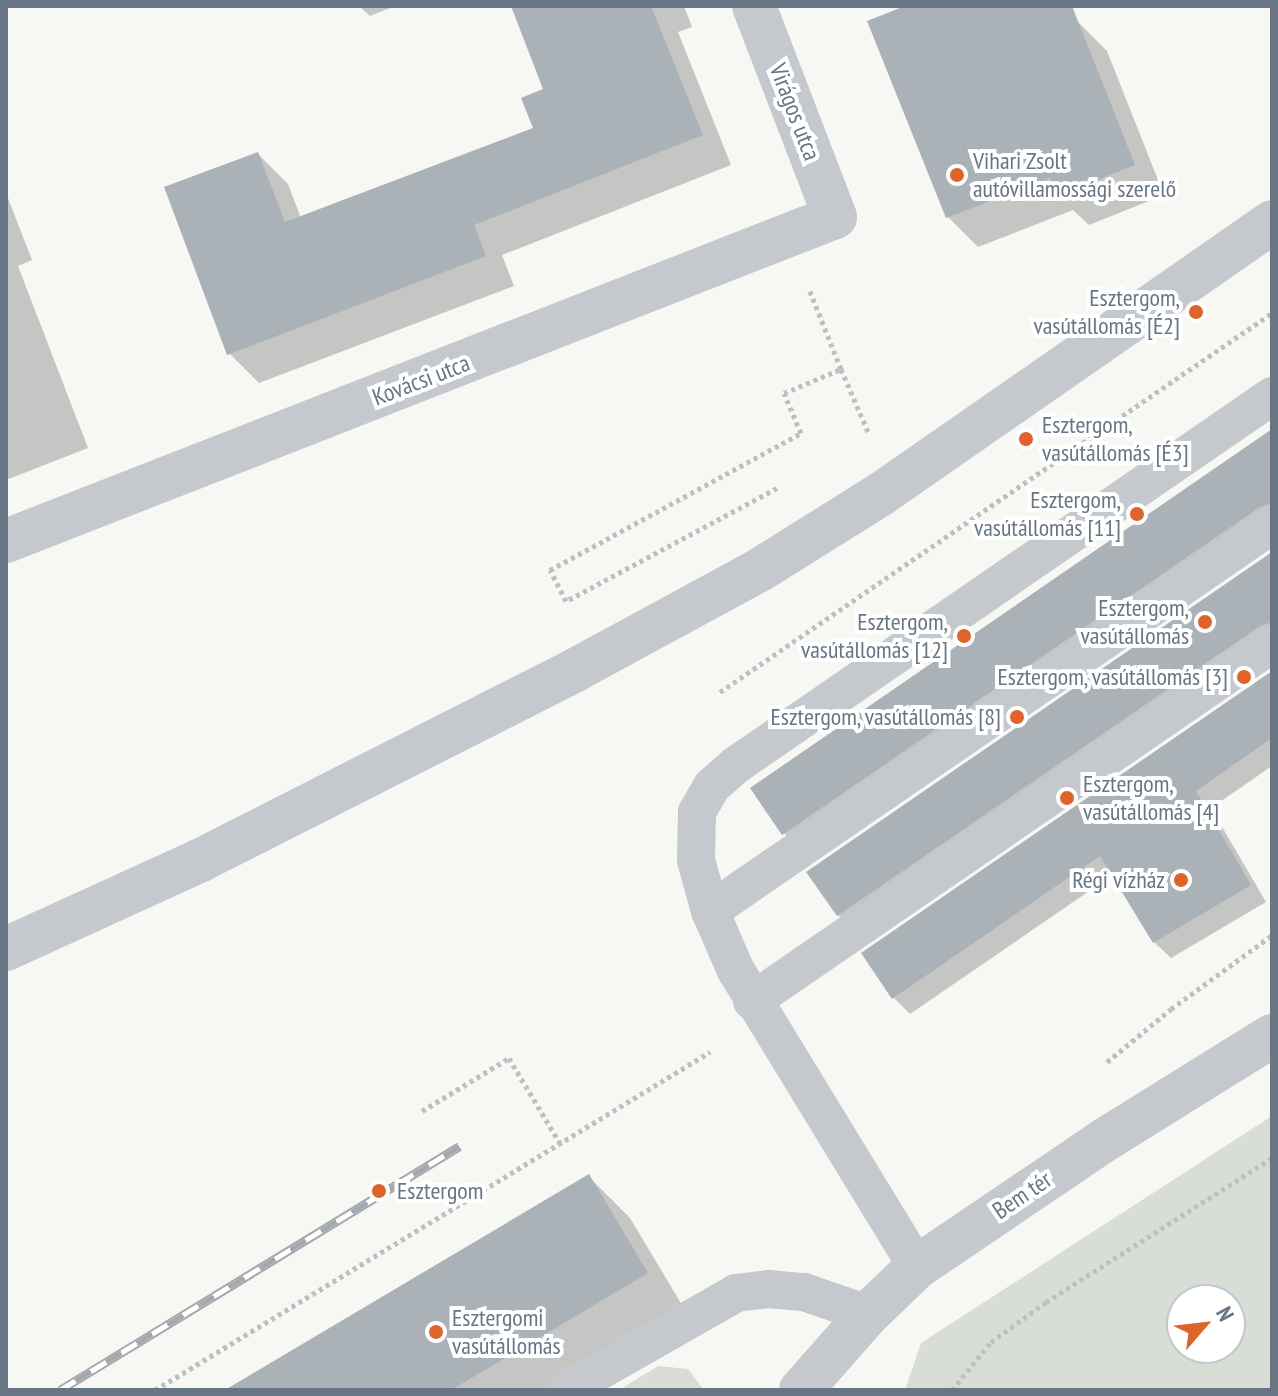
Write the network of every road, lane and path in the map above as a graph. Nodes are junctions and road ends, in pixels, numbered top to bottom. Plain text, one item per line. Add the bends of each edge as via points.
1 (754, 6) edge
2 (835, 217) joint
3 (1272, 222) edge
4 (788, 236) junction
5 (1272, 313) edge
6 (841, 369) junction
7 (1272, 396) edge
8 (862, 442) dead end
9 (785, 484) dead end
10 (1272, 525) edge
11 (6, 541) edge
12 (1272, 644) edge
13 (720, 692) dead end
14 (710, 911) junction
15 (1272, 935) edge
16 (6, 949) edge
17 (752, 1001) junction
18 (1272, 1036) edge
19 (710, 1052) dead end
20 (1107, 1062) dead end
21 (422, 1111) dead end
22 (561, 1145) junction
23 (1272, 1158) edge
24 (917, 1267) junction
25 (868, 1314) junction
26 (155, 1390) edge
27 (566, 1390) edge
28 (801, 1390) edge
29 (952, 1390) edge

1 - 2 street, Virágos utca
2 - 4 street, Kovácsi utca
3 - 16 street via 881,494 761,569 199,861
4 - 6 path
4 - 11 street, Kovácsi utca
5 - 13 path
6 - 8 path via 871,438
6 - 9 path via 784,393 801,433 550,570 566,601
7 - 14 lane via 712,786 697,812 694,836
10 - 14 lane
12 - 17 lane
14 - 17 lane
15 - 20 path
17 - 24 lane
18 - 24 street, Bem tér via 1103,1141
19 - 22 path
21 - 22 path via 509,1058
22 - 26 path
23 - 29 path via 1046,1302 991,1342
24 - 25 street, Bem tér
25 - 27 lane via 804,1292 736,1293
25 - 28 street, Bem tér

